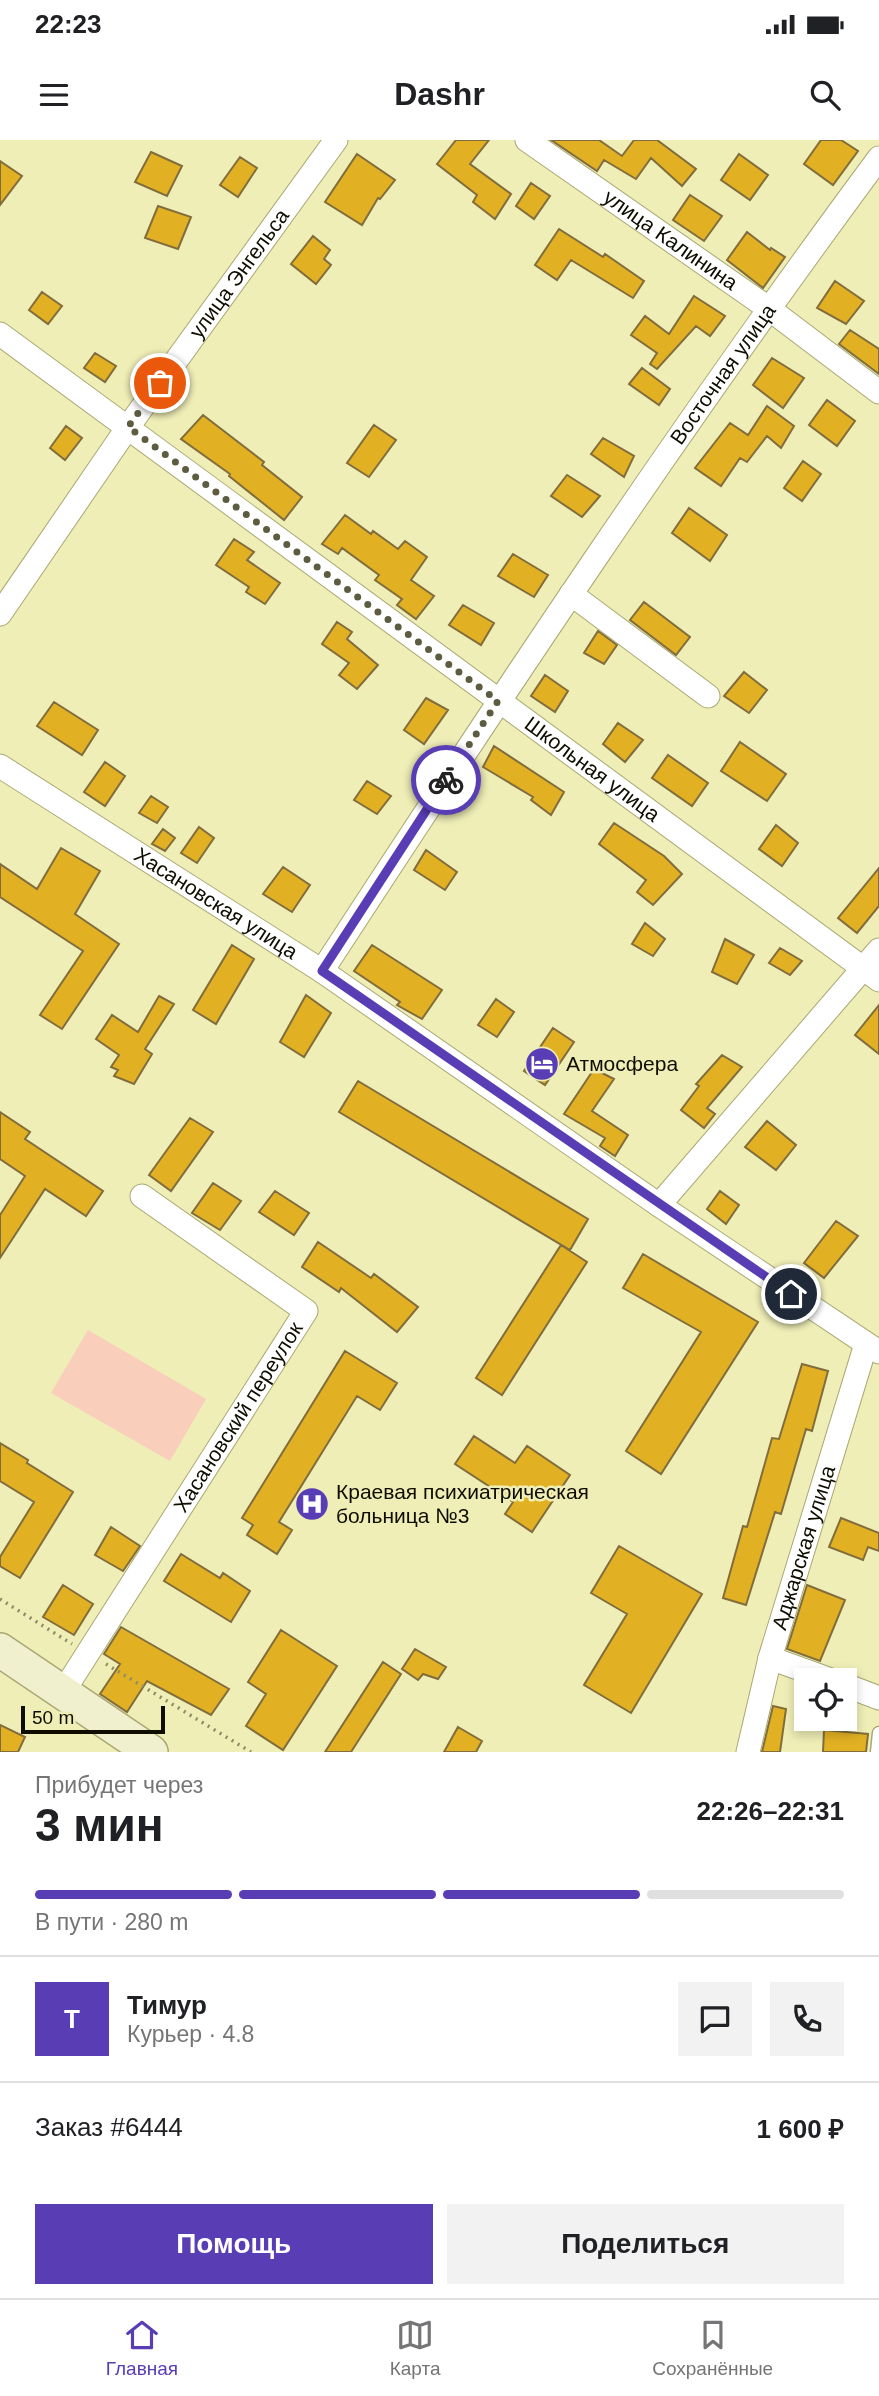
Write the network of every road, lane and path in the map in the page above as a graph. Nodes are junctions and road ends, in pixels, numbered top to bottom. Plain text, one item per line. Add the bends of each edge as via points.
1 (336, 140) edge
2 (527, 140) edge
3 (879, 158) edge
4 (768, 308) junction
5 (0, 334) edge
6 (879, 392) edge
7 (128, 427) junction
8 (571, 594) junction
9 (0, 614) edge
10 (708, 696) dead end
11 (498, 701) junction
12 (0, 766) edge
13 (879, 950) edge
14 (322, 971) junction
15 (871, 974) edge
16 (142, 1196) dead end
17 (659, 1205) junction
18 (873, 1348) edge
19 (0, 1599) edge
20 (0, 1650) edge
21 (88, 1653) junction
22 (769, 1658) junction
23 (797, 1668) edge
24 (857, 1690) edge
25 (63, 1692) junction
26 (879, 1698) edge
27 (879, 1733) edge
28 (132, 1746) edge
29 (250, 1752) edge
30 (748, 1752) edge
31 (877, 1752) edge

1 - 7 street, улица Энгельса
2 - 4 street, улица Калинина
3 - 4 street, Восточная улица
4 - 6 street, улица Калинина
4 - 8 street, Восточная улица
5 - 7 street, Школьная улица
7 - 9 street, улица Энгельса
7 - 11 street, Школьная улица
8 - 10 street
8 - 11 street, Восточная улица
11 - 14 street, Восточная улица
11 - 15 street, Школьная улица
12 - 14 street, Хасановская улица
13 - 15 street
14 - 17 street, Хасановская улица
15 - 17 street
16 - 21 street, Хасановский переулок via 306,1311
17 - 18 street, Хасановская улица
18 - 22 street, Аджарская улица
19 - 21 path
20 - 25 main road
21 - 25 street, Хасановский переулок
21 - 29 path
22 - 23 street
22 - 30 street, Аджарская улица
24 - 26 street
25 - 28 main road
27 - 31 lane

